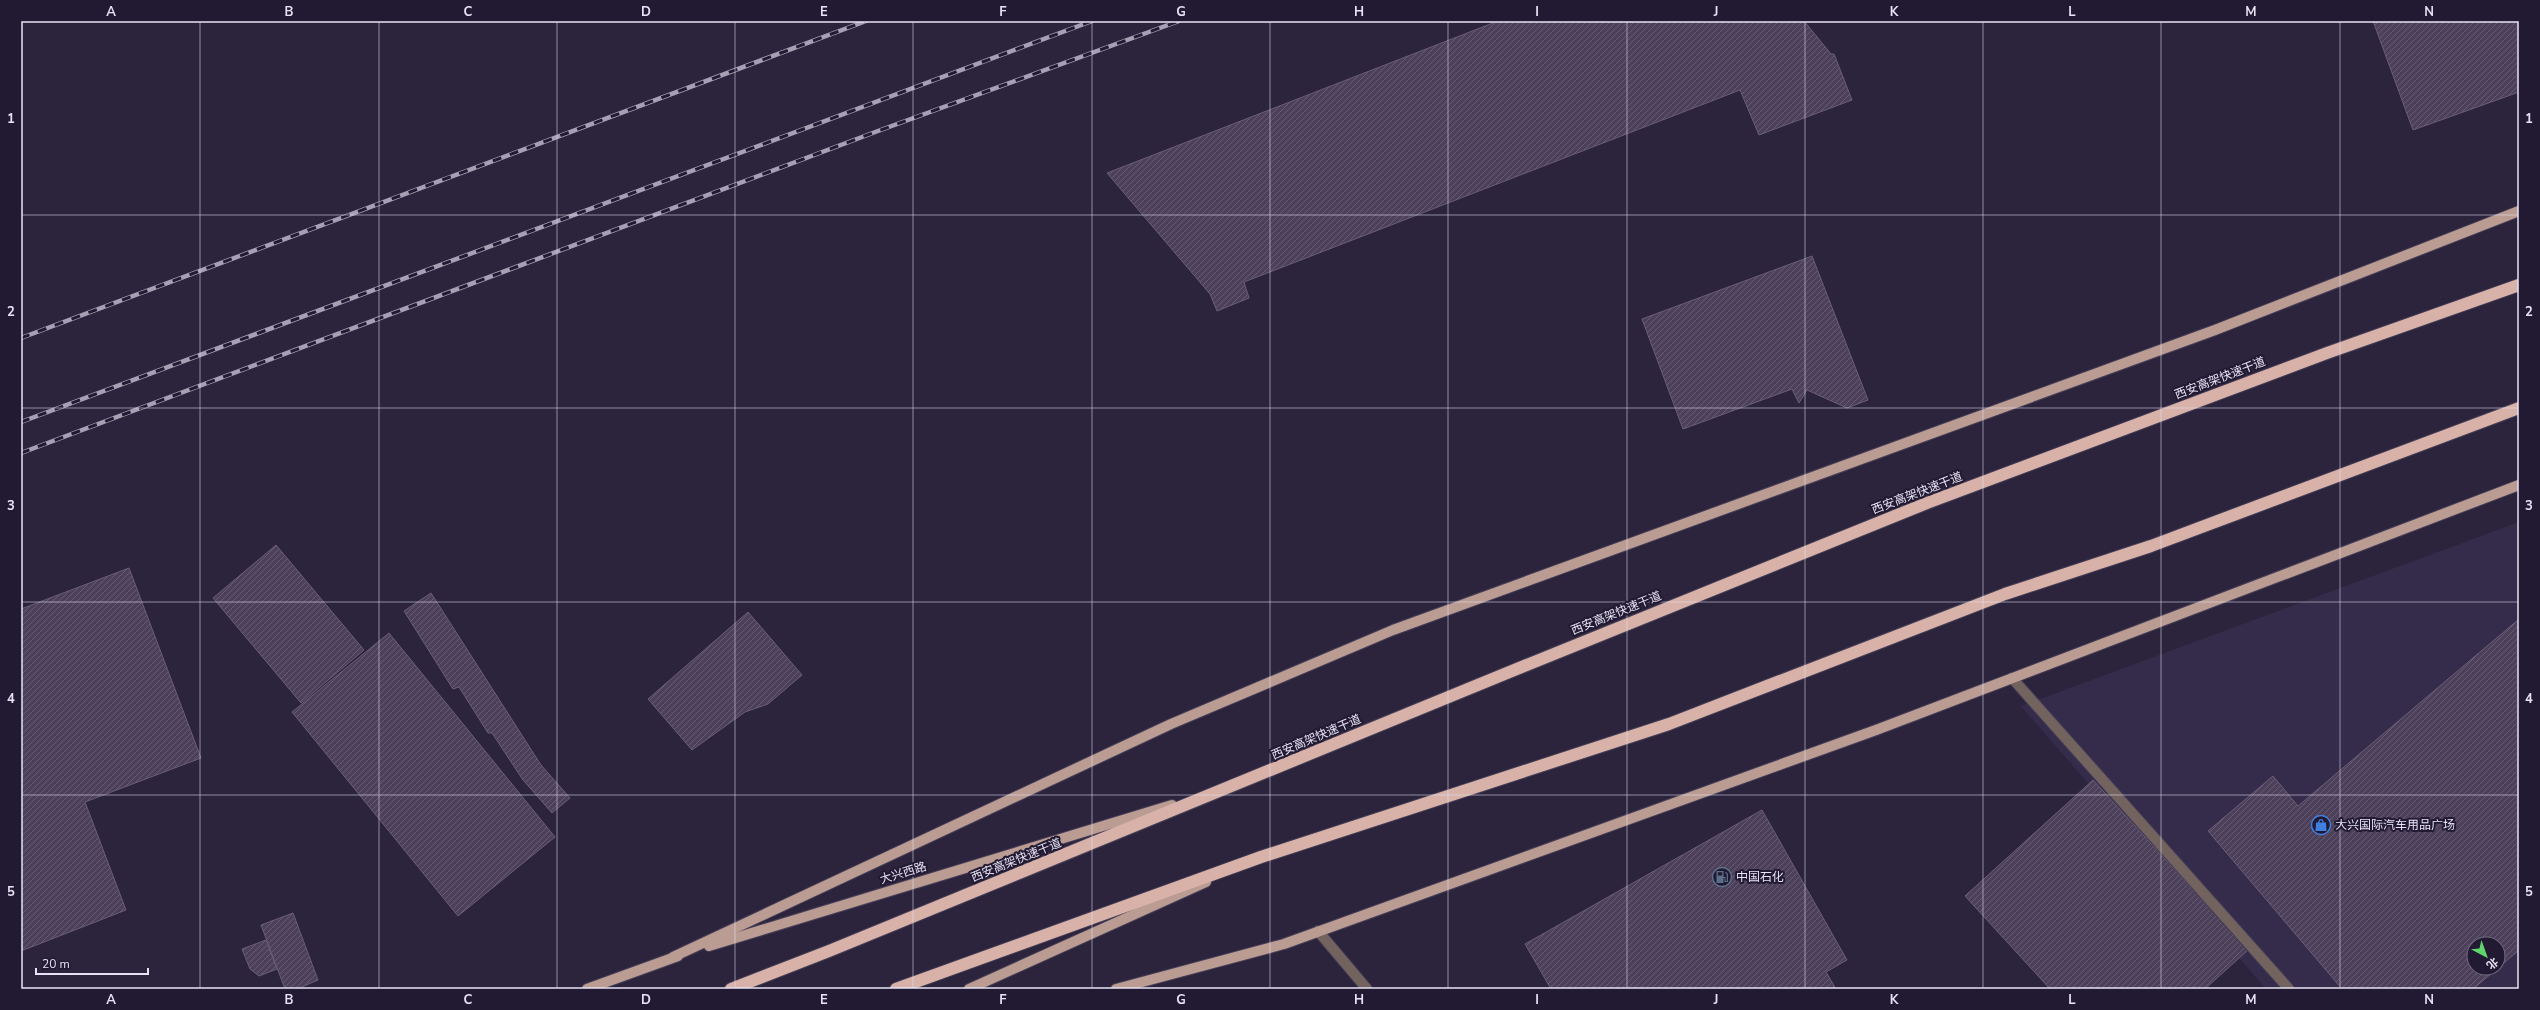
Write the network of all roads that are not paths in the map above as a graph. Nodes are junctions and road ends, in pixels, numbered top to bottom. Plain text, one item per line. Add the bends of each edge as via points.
1 (2519, 211) edge
2 (2519, 285) edge
3 (2519, 408) edge
4 (2519, 485) edge
5 (2012, 678) junction
6 (1229, 788) junction
7 (1262, 857) junction
8 (1318, 931) junction
9 (673, 957) junction
10 (587, 989) edge
11 (731, 989) edge
12 (896, 989) edge
13 (969, 989) edge
14 (1116, 989) edge
15 (1367, 989) edge
16 (2289, 989) edge

1 - 9 main road via 2207,333 1393,630 1172,724
2 - 6 highway, 西安高架快速干道 via 2327,353 1927,503
3 - 7 highway via 2151,546 2005,594 1669,724
4 - 5 main road
5 - 8 main road via 1876,730
5 - 16 street
6 - 9 main road, 大兴西路
6 - 11 highway, 西安高架快速干道
7 - 12 highway
7 - 13 main road
8 - 14 main road via 1284,944
8 - 15 street
9 - 10 main road, 大兴西路

